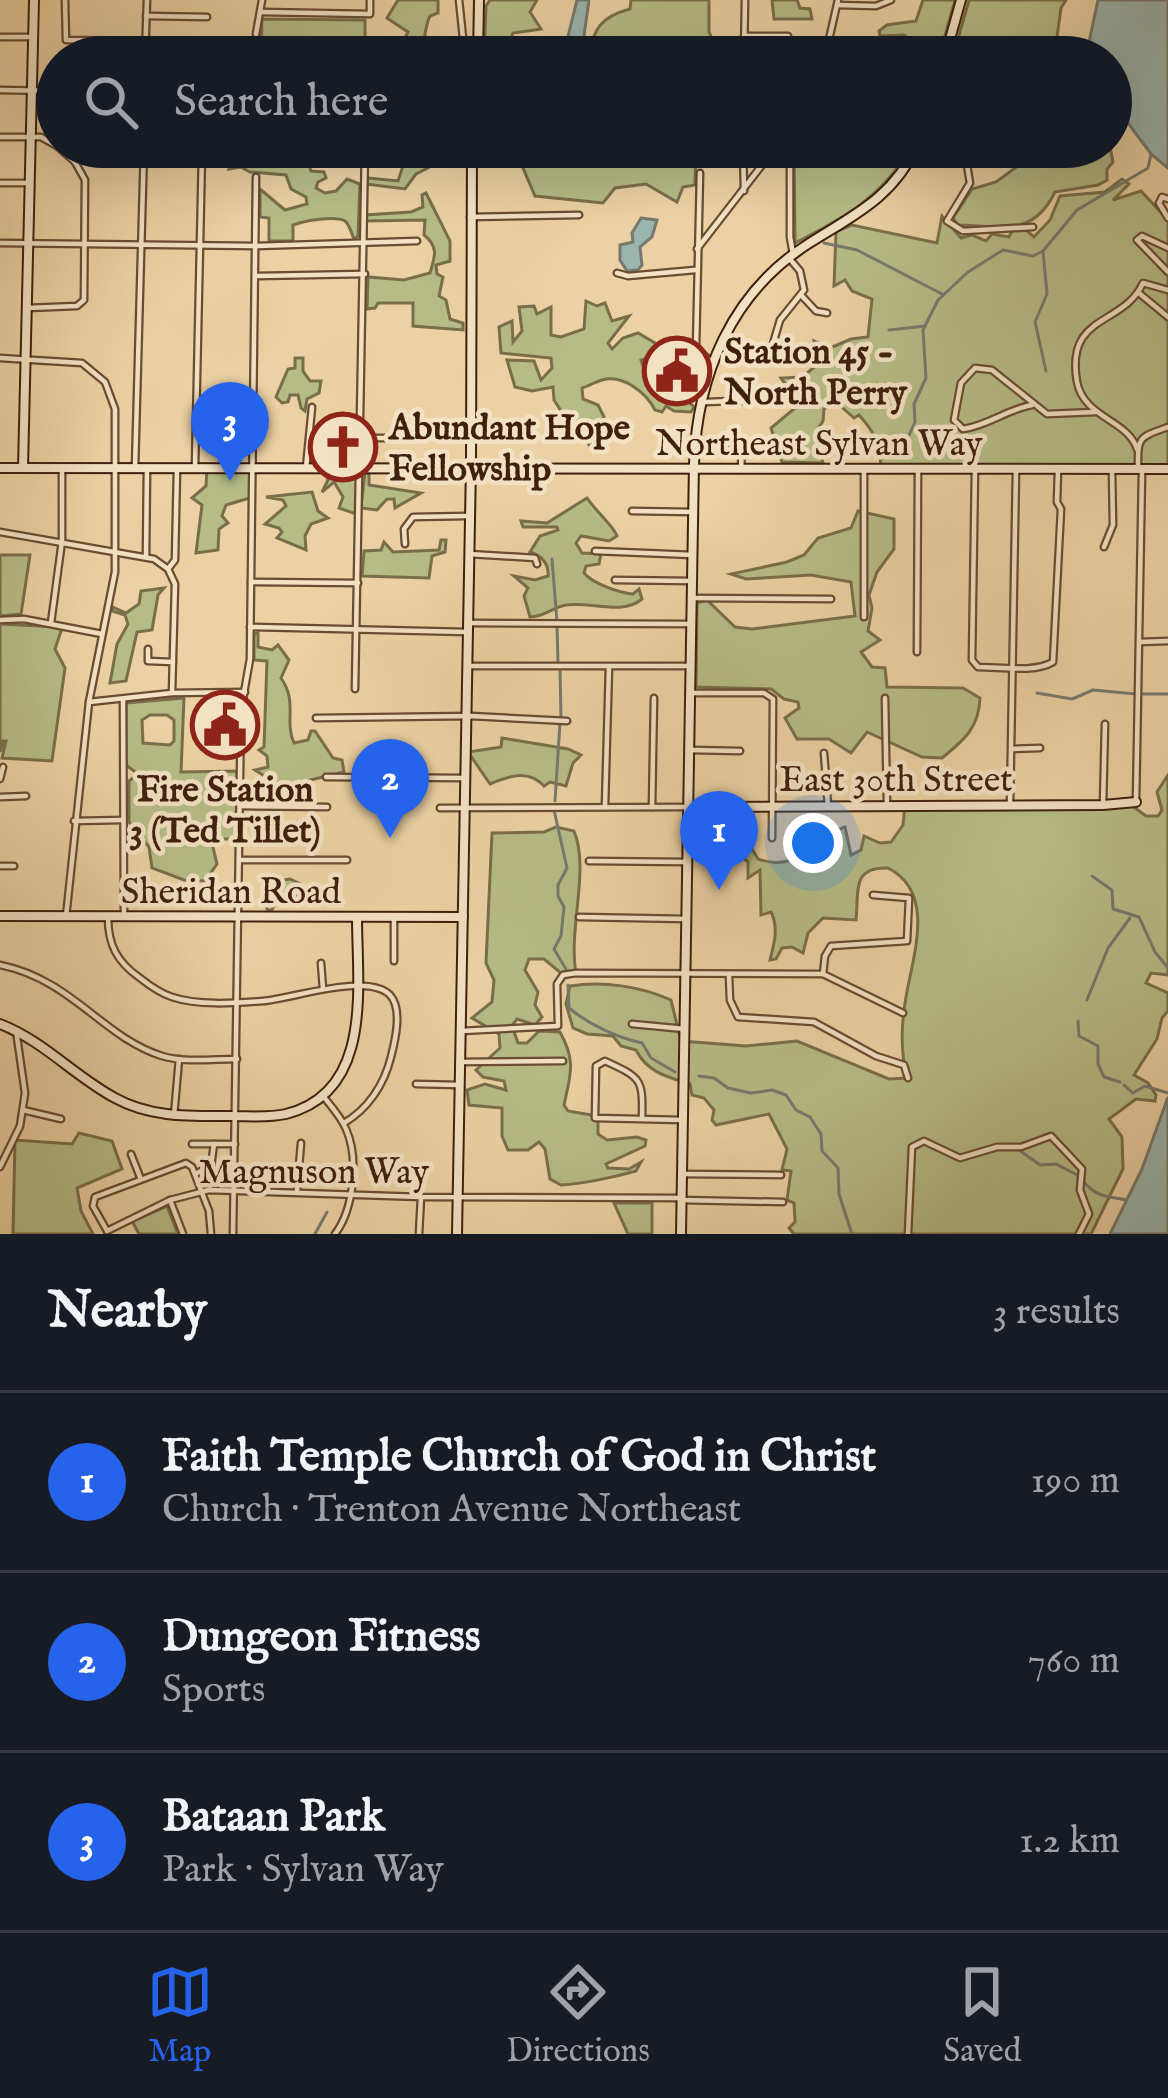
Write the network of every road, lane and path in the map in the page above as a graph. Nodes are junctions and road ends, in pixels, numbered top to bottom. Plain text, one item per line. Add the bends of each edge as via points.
1 (34, 0) edge
2 (65, 0) edge
3 (147, 0) edge
4 (262, 0) edge
5 (370, 0) edge
6 (459, 0) edge
7 (479, 0) edge
8 (745, 0) edge
9 (891, 0) edge
10 (961, 0) edge
11 (837, 2) edge
12 (261, 12) junction
13 (146, 16) junction
14 (207, 16) dead end
15 (256, 34) dead end
16 (68, 36) edge
17 (146, 36) edge
18 (463, 36) edge
19 (478, 36) edge
20 (745, 36) joint
21 (788, 36) dead end
22 (830, 36) edge
23 (951, 36) edge
24 (0, 37) edge
25 (34, 37) junction
26 (0, 90) edge
27 (32, 91) junction
28 (36, 91) edge
29 (0, 136) edge
30 (31, 137) junction
31 (36, 137) edge
32 (78, 168) edge
33 (143, 168) edge
34 (202, 168) edge
35 (362, 168) edge
36 (470, 168) edge
37 (743, 168) edge
38 (761, 168) edge
39 (790, 168) edge
40 (905, 168) edge
41 (968, 168) edge
42 (700, 173) dead end
43 (256, 177) dead end
44 (0, 183) edge
45 (30, 183) junction
46 (744, 191) junction
47 (1168, 200) edge
48 (579, 215) dead end
49 (470, 217) junction
50 (1168, 218) edge
51 (1033, 227) dead end
52 (418, 241) dead end
53 (0, 243) edge
54 (28, 243) junction
55 (83, 243) junction
56 (141, 244) junction
57 (362, 244) junction
58 (200, 245) junction
59 (256, 246) junction
60 (1168, 248) edge
61 (698, 249) junction
62 (791, 256) junction
63 (696, 270) junction
64 (1168, 272) edge
65 (617, 273) dead end
66 (365, 274) junction
67 (257, 277) junction
68 (1168, 290) edge
69 (1140, 294) junction
70 (801, 295) junction
71 (1151, 303) junction
72 (1128, 307) junction
73 (27, 308) junction
74 (827, 313) dead end
75 (1168, 317) edge
76 (751, 348) dead end
77 (0, 358) edge
78 (26, 359) junction
79 (711, 361) junction
80 (766, 400) dead end
81 (699, 402) junction
82 (1032, 405) junction
83 (312, 407) dead end
84 (1096, 412) junction
85 (1168, 427) edge
86 (1144, 434) junction
87 (1132, 436) junction
88 (358, 438) junction
89 (412, 438) dead end
90 (726, 444) dead end
91 (1137, 451) junction
92 (0, 468) edge
93 (23, 468) junction
94 (62, 468) junction
95 (114, 468) junction
96 (135, 468) junction
97 (148, 468) junction
98 (177, 468) junction
99 (195, 468) junction
100 (254, 468) junction
101 (306, 468) junction
102 (359, 468) junction
103 (471, 469) junction
104 (975, 469) junction
105 (694, 470) junction
106 (741, 470) junction
107 (864, 470) junction
108 (918, 470) junction
109 (1016, 470) junction
110 (1058, 470) junction
111 (1112, 470) junction
112 (1135, 470) junction
113 (1168, 470) edge
114 (632, 511) dead end
115 (693, 512) junction
116 (470, 517) junction
117 (0, 532) edge
118 (62, 541) junction
119 (405, 544) dead end
120 (1104, 547) dead end
121 (595, 550) dead end
122 (115, 551) junction
123 (470, 554) junction
124 (693, 555) junction
125 (146, 557) junction
126 (537, 564) dead end
127 (168, 568) junction
128 (615, 580) dead end
129 (692, 581) junction
130 (251, 582) junction
131 (358, 583) junction
132 (692, 598) junction
133 (831, 598) dead end
134 (864, 617) dead end
135 (0, 620) edge
136 (50, 623) junction
137 (692, 624) junction
138 (250, 627) junction
139 (468, 627) junction
140 (356, 628) junction
141 (102, 634) junction
142 (1168, 640) edge
143 (1140, 642) junction
144 (148, 650) dead end
145 (917, 652) dead end
146 (173, 662) junction
147 (467, 666) junction
148 (609, 666) junction
149 (692, 666) junction
150 (1014, 668) junction
151 (355, 689) dead end
152 (245, 692) junction
153 (172, 693) junction
154 (691, 693) junction
155 (654, 698) dead end
156 (885, 698) dead end
157 (123, 699) junction
158 (89, 702) junction
159 (466, 717) junction
160 (316, 718) dead end
161 (567, 721) dead end
162 (1105, 724) dead end
163 (1012, 748) junction
164 (1040, 748) dead end
165 (690, 750) junction
166 (740, 751) dead end
167 (824, 753) dead end
168 (4, 766) dead end
169 (326, 777) dead end
170 (465, 778) junction
171 (0, 779) edge
172 (26, 796) dead end
173 (0, 797) edge
174 (1136, 802) joint
175 (886, 805) junction
176 (1010, 805) junction
177 (1103, 805) junction
178 (242, 806) junction
179 (604, 806) junction
180 (773, 806) junction
181 (828, 806) junction
182 (327, 807) dead end
183 (465, 807) junction
184 (652, 807) junction
185 (689, 807) junction
186 (440, 808) dead end
187 (123, 820) junction
188 (74, 821) junction
189 (772, 838) dead end
190 (242, 860) junction
191 (346, 860) dead end
192 (589, 861) dead end
193 (688, 862) junction
194 (0, 866) edge
195 (14, 866) dead end
196 (873, 895) dead end
197 (0, 916) edge
198 (66, 916) junction
199 (108, 917) junction
200 (124, 917) junction
201 (240, 917) junction
202 (357, 917) junction
203 (463, 917) junction
204 (579, 917) dead end
205 (394, 918) junction
206 (687, 919) junction
207 (394, 962) dead end
208 (320, 963) dead end
209 (0, 965) edge
210 (824, 974) junction
211 (686, 975) junction
212 (729, 976) junction
213 (357, 988) junction
214 (323, 989) junction
215 (238, 1002) junction
216 (903, 1013) dead end
217 (0, 1024) edge
218 (632, 1024) dead end
219 (685, 1029) junction
220 (16, 1030) junction
221 (461, 1030) junction
222 (179, 1059) junction
223 (237, 1059) junction
224 (563, 1061) dead end
225 (460, 1062) junction
226 (908, 1078) dead end
227 (416, 1084) dead end
228 (460, 1085) junction
229 (323, 1095) junction
230 (23, 1110) junction
231 (174, 1116) junction
232 (235, 1116) junction
233 (62, 1119) dead end
234 (642, 1119) junction
235 (682, 1120) junction
236 (344, 1123) junction
237 (302, 1143) dead end
238 (192, 1144) dead end
239 (214, 1144) junction
240 (236, 1144) junction
241 (131, 1154) dead end
242 (0, 1167) edge
243 (194, 1174) junction
244 (682, 1174) junction
245 (781, 1175) dead end
246 (140, 1179) junction
247 (234, 1190) junction
248 (201, 1191) junction
249 (298, 1191) junction
250 (350, 1192) junction
251 (421, 1197) junction
252 (458, 1198) junction
253 (681, 1199) junction
254 (170, 1200) junction
255 (783, 1202) dead end
256 (108, 1233) edge
257 (183, 1234) edge
258 (211, 1234) edge
259 (233, 1234) edge
260 (335, 1234) edge
261 (419, 1234) edge
262 (457, 1234) edge
263 (681, 1234) edge
264 (908, 1234) edge
265 (1079, 1234) edge

1 - 25 main road
2 - 16 street
3 - 13 street
4 - 12 street
5 - 12 street via 370,14
6 - 18 street
7 - 19 main road
8 - 20 street
9 - 11 street
10 - 23 main road
11 - 22 street
12 - 15 street
13 - 14 street
13 - 17 street
20 - 21 street
24 - 25 street
25 - 27 main road
26 - 27 street
27 - 28 street
27 - 30 main road
29 - 30 street
30 - 31 street
30 - 45 main road
32 - 55 street
33 - 56 street
34 - 58 street
35 - 57 street
36 - 49 main road
37 - 46 street
38 - 46 street
39 - 62 street
40 - 62 main road via 871,206
41 - 51 street via 970,183 947,221 963,231
42 - 61 street
43 - 59 street
44 - 45 street
45 - 54 main road
46 - 61 street
47 - 50 street via 1159,203
48 - 49 street
49 - 103 main road
52 - 57 street
53 - 54 street
54 - 55 street
54 - 73 main road
55 - 56 street
55 - 73 street via 84,300
56 - 58 street
56 - 96 street
57 - 59 street
57 - 66 street
58 - 59 street
58 - 99 street
59 - 67 street
60 - 64 street via 1137,240
61 - 63 street
62 - 70 street
62 - 79 main road via 742,308
63 - 65 street
63 - 79 street via 696,349
66 - 67 street
66 - 88 street
67 - 100 street
68 - 69 street via 1143,283
69 - 71 street
69 - 72 street
70 - 74 street
70 - 76 street via 780,316 772,347
71 - 72 street
71 - 75 street
72 - 84 street via 1099,319 1079,341 1077,379
73 - 78 main road
77 - 78 street
78 - 93 main road
78 - 95 street via 82,363 105,382 115,409
79 - 81 main road
80 - 81 street
81 - 105 main road
82 - 82 street via 992,370 975,368 961,383 954,420 972,429
82 - 84 street via 1047,414
83 - 101 street
84 - 87 street
85 - 86 street
86 - 87 street
86 - 91 street
87 - 91 street
88 - 89 street
88 - 102 street
90 - 106 street via 742,443
91 - 112 street
92 - 93 main road, Northeast Sylvan Way
93 - 94 main road, Northeast Sylvan Way
94 - 95 main road, Northeast Sylvan Way
94 - 118 street
95 - 96 main road, Northeast Sylvan Way
95 - 122 street
96 - 97 main road, Northeast Sylvan Way
97 - 98 main road, Northeast Sylvan Way
97 - 125 street
98 - 99 main road, Northeast Sylvan Way
98 - 127 street via 175,560
99 - 100 main road, Northeast Sylvan Way
100 - 101 main road, Northeast Sylvan Way
100 - 130 street
101 - 102 main road, Northeast Sylvan Way
102 - 103 main road, Northeast Sylvan Way
102 - 131 street
103 - 105 main road, Northeast Sylvan Way
103 - 116 main road
104 - 108 main road, Northeast Sylvan Way
104 - 109 main road, Northeast Sylvan Way
104 - 150 street via 974,665
105 - 106 main road, Northeast Sylvan Way
105 - 115 main road
106 - 107 main road, Northeast Sylvan Way
107 - 108 main road, Northeast Sylvan Way
107 - 134 street
108 - 145 street
109 - 110 main road, Northeast Sylvan Way
109 - 150 street
110 - 111 main road, Northeast Sylvan Way
110 - 150 street via 1051,665
111 - 112 main road, Northeast Sylvan Way
111 - 120 street via 1114,517
112 - 113 main road, Northeast Sylvan Way
112 - 143 street
114 - 115 street
115 - 124 main road
116 - 119 street via 413,517
116 - 123 main road
117 - 118 street
118 - 122 street
118 - 136 street
121 - 124 street
122 - 125 street
122 - 141 street
123 - 126 street
123 - 139 main road
124 - 129 main road
125 - 127 street
127 - 146 street via 175,584
128 - 129 street
129 - 132 main road
130 - 131 street
130 - 138 street
131 - 140 street
132 - 133 street
132 - 137 main road
135 - 136 street
136 - 141 street
137 - 139 street
137 - 149 main road
138 - 140 street
138 - 152 street
139 - 140 street
139 - 147 main road
140 - 151 street
141 - 158 street
142 - 143 street
143 - 174 street
144 - 146 street via 148,661
146 - 153 street
147 - 148 street
147 - 159 main road
148 - 149 street
148 - 179 street
149 - 154 main road
150 - 163 street
152 - 153 street
152 - 178 street
153 - 157 street
154 - 165 main road
154 - 180 street via 773,699
155 - 184 street
156 - 175 street
157 - 158 street
157 - 187 street
158 - 188 street
159 - 160 street
159 - 161 street
159 - 170 main road
162 - 177 street
163 - 164 street
163 - 176 street
165 - 166 street
165 - 185 main road
167 - 181 street
168 - 171 street
169 - 170 street
170 - 183 main road
172 - 173 street
174 - 177 main road, East 30th Street
175 - 176 main road, East 30th Street
175 - 181 main road, East 30th Street
176 - 177 main road, East 30th Street
178 - 182 street
178 - 190 street
179 - 183 street, East 30th Street
179 - 184 street, East 30th Street
180 - 181 main road, East 30th Street
180 - 185 main road, East 30th Street
180 - 189 street
183 - 186 street, East 30th Street
183 - 203 main road
184 - 185 street, East 30th Street
185 - 193 main road
187 - 188 street
187 - 200 street
188 - 198 street
190 - 191 street
190 - 201 street
192 - 193 street
193 - 206 main road
194 - 195 street
196 - 210 street via 909,898 907,941 832,946
197 - 198 main road, Sheridan Road
198 - 199 main road, Sheridan Road
199 - 200 main road, Sheridan Road
199 - 215 street via 117,957 158,991
200 - 201 main road, Sheridan Road
201 - 202 main road, Sheridan Road
201 - 215 street
202 - 205 main road, Sheridan Road
202 - 213 main road
203 - 205 main road, Sheridan Road
203 - 221 main road
204 - 206 street
205 - 207 street
206 - 211 main road
208 - 214 street
209 - 222 street via 42,977 137,1045
210 - 212 street
210 - 216 street
211 - 212 street
211 - 219 main road
211 - 221 street via 568,973 556,984 558,1026
212 - 226 street via 738,1017 814,1022 904,1065
213 - 214 street
213 - 229 main road via 353,1046
213 - 236 street via 383,990 395,1005 395,1035 387,1072 363,1110
214 - 215 street
215 - 223 street
217 - 220 main road
218 - 219 street
219 - 235 main road
220 - 230 street
220 - 231 main road via 116,1099
221 - 225 main road
222 - 223 street
222 - 231 street
223 - 232 street
224 - 225 street
225 - 228 main road
227 - 228 street
228 - 252 main road
229 - 232 main road via 291,1113
229 - 236 street
230 - 233 street
230 - 242 street
231 - 232 main road
232 - 240 street
234 - 234 street via 595,1118 596,1066 605,1061 637,1077
234 - 235 street
235 - 244 main road
236 - 250 street
237 - 249 street
238 - 239 street
239 - 240 street
239 - 243 street via 211,1166
240 - 247 street
241 - 246 street
243 - 246 street via 188,1163
243 - 248 street
244 - 245 street
244 - 253 main road
246 - 256 street via 93,1201
247 - 248 street, Magnuson Way
247 - 249 street, Magnuson Way
247 - 259 street
248 - 254 street, Magnuson Way
248 - 258 street
249 - 250 street, Magnuson Way
250 - 251 street, Magnuson Way
250 - 260 street
251 - 252 street, Magnuson Way
251 - 261 street
252 - 253 street, Magnuson Way
252 - 262 main road
253 - 255 street, Magnuson Way
253 - 263 main road
254 - 256 street, Magnuson Way
254 - 257 street
264 - 265 street via 912,1147 924,1141 959,1159 1051,1136 1082,1169 1089,1214

